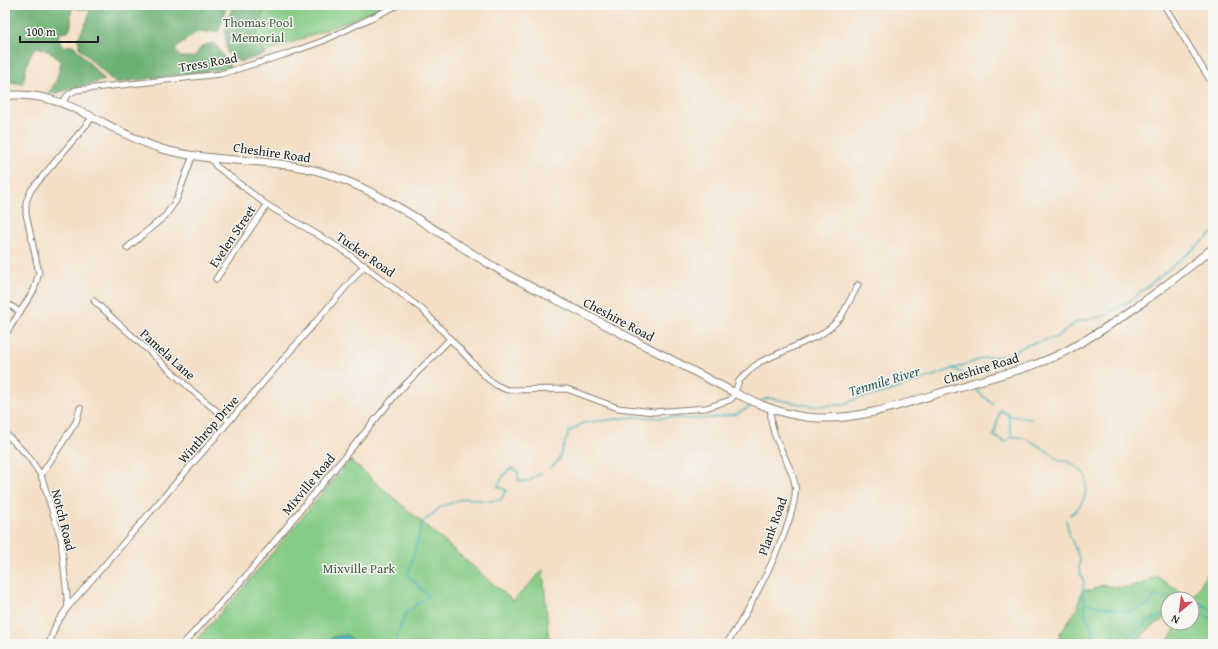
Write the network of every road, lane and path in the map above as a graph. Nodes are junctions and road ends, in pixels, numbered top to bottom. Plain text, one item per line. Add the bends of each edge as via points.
1 (398, 5) edge
2 (1164, 5) edge
3 (1213, 85) edge
4 (5, 96) edge
5 (62, 102) junction
6 (93, 117) junction
7 (193, 155) junction
8 (210, 157) junction
9 (266, 205) junction
10 (127, 248) dead end
11 (1213, 248) edge
12 (365, 265) junction
13 (216, 279) dead end
14 (858, 285) dead end
15 (5, 302) edge
16 (94, 302) dead end
17 (20, 312) junction
18 (5, 335) edge
19 (450, 339) junction
20 (735, 393) junction
21 (80, 408) dead end
22 (771, 409) junction
23 (229, 421) junction
24 (5, 434) edge
25 (41, 475) junction
26 (68, 608) junction
27 (49, 644) edge
28 (183, 644) edge
29 (726, 644) edge

1 - 5 street, Tress Road via 323,41 221,74 76,90
2 - 3 street
4 - 5 main road, Cheshire Road via 34,96
5 - 6 main road, Cheshire Road
6 - 7 main road, Cheshire Road via 135,140
6 - 17 street via 31,190 26,202 26,214 39,273 34,290
7 - 8 main road, Cheshire Road
7 - 10 street via 176,201 165,216
8 - 9 street, Tucker Road via 216,166
8 - 20 main road, Cheshire Road via 285,164 335,176 362,187 498,269
9 - 12 street, Tucker Road
9 - 13 street, Evelen Street
11 - 22 main road, Cheshire Road via 1128,313 1063,352 1035,364 850,417 818,418
12 - 19 street, Tucker Road via 423,310
12 - 23 street, Winthrop Drive
14 - 20 street via 841,317 831,327 820,335 752,368 739,381
15 - 17 street
16 - 23 street, Pamela Lane
17 - 18 street
19 - 20 street, Tucker Road via 496,385 507,390 568,389 618,408 654,412 706,408 730,400
19 - 28 street, Mixville Road via 399,391 245,576
20 - 22 main road, Cheshire Road
21 - 25 street via 76,422
22 - 29 street, Plank Road via 773,427 793,479 795,498 791,515 757,595
23 - 26 street, Winthrop Drive
24 - 25 street, Notch Road via 28,456
25 - 26 street, Notch Road via 61,540
26 - 27 street via 56,624

